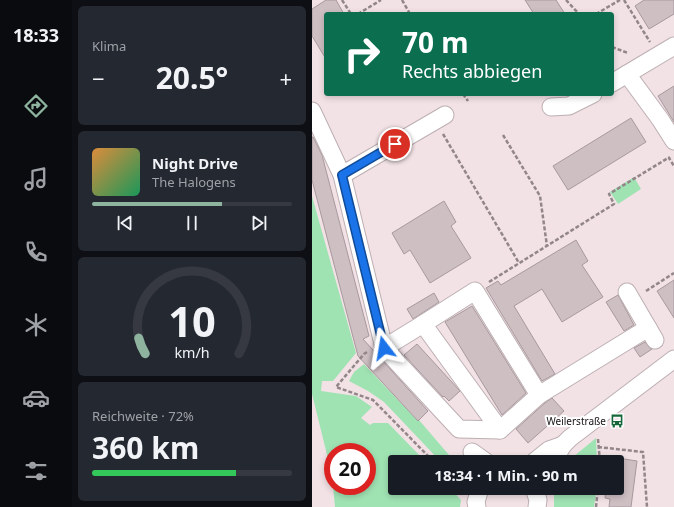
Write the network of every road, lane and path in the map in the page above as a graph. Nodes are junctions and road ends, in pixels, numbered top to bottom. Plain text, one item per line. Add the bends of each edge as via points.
1 (342, 0) edge
2 (381, 0) edge
3 (402, 0) edge
4 (566, 0) edge
5 (620, 0) edge
6 (624, 0) edge
7 (350, 12) edge
8 (361, 12) edge
9 (409, 12) edge
10 (578, 12) edge
11 (599, 12) edge
12 (674, 46) edge
13 (659, 56) junction
14 (627, 74) junction
15 (614, 82) edge
16 (464, 96) edge
17 (589, 96) edge
18 (468, 101) dead end
19 (551, 107) dead end
20 (312, 111) edge
21 (440, 118) joint
22 (504, 135) dead end
23 (669, 146) edge
24 (674, 154) edge
25 (668, 158) junction
26 (674, 166) edge
27 (342, 175) junction
28 (546, 246) junction
29 (519, 263) junction
30 (674, 274) edge
31 (475, 291) junction
32 (629, 296) joint
33 (423, 324) junction
34 (383, 345) junction
35 (674, 359) edge
36 (539, 395) junction
37 (591, 423) junction
38 (500, 430) junction
39 (563, 445) junction
40 (598, 447) junction
41 (427, 455) edge
42 (543, 455) edge
43 (558, 455) edge
44 (599, 455) edge
45 (478, 495) edge
46 (597, 495) edge
47 (477, 507) edge
48 (596, 507) edge
49 (647, 507) edge

1 - 7 path
2 - 8 path
3 - 9 path
4 - 10 path
5 - 11 path
6 - 13 path
12 - 13 street
13 - 14 street
14 - 15 street
14 - 23 street via 660,119
16 - 18 path
17 - 19 street via 570,106
20 - 27 street
21 - 27 street
21 - 29 path
22 - 28 path via 540,196
23 - 25 path
24 - 25 path
25 - 26 path
25 - 28 path via 609,194 614,204
27 - 34 street
28 - 29 path
29 - 31 path
30 - 32 path
31 - 33 street
31 - 36 street
32 - 36 street via 652,334
33 - 34 street
33 - 38 street
34 - 38 street via 459,429
34 - 41 path via 364,354 336,387 373,400
35 - 37 street
36 - 38 street
37 - 39 street
37 - 40 path via 598,436
39 - 42 street
39 - 43 street
40 - 44 path
40 - 49 path via 643,452
45 - 47 street
46 - 48 path

